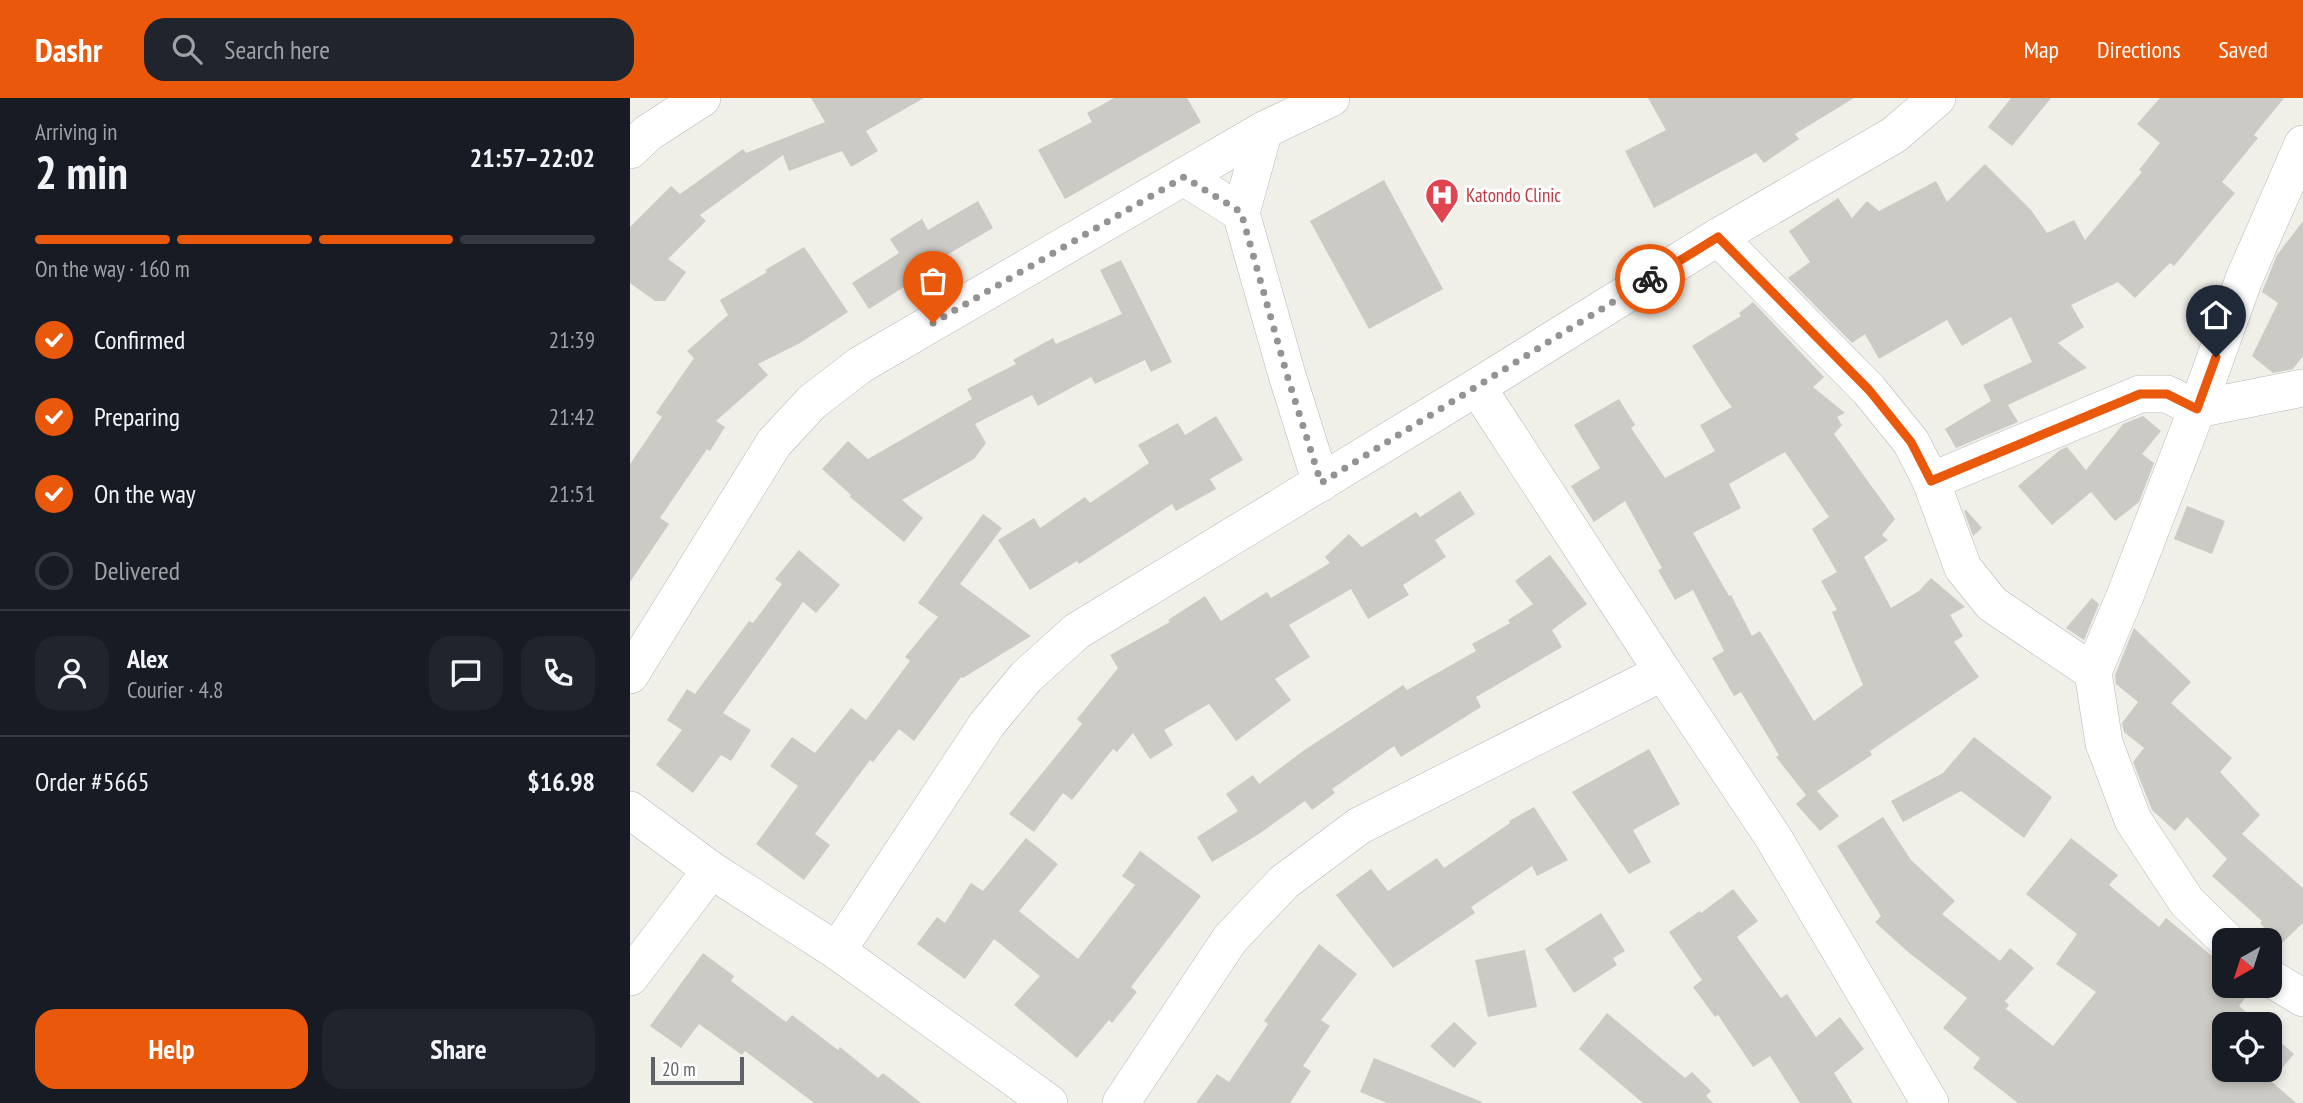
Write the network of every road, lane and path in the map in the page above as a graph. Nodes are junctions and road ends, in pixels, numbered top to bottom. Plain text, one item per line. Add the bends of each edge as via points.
1 (702, 98) edge
2 (1331, 98) edge
3 (1937, 98) edge
4 (1264, 130) junction
5 (2303, 144) edge
6 (630, 150) edge
7 (1184, 177) junction
8 (1241, 212) junction
9 (1718, 237) junction
10 (1476, 387) junction
11 (2303, 388) edge
12 (2197, 409) junction
13 (1931, 481) junction
14 (1321, 483) junction
15 (1663, 672) junction
16 (2093, 672) junction
17 (630, 675) edge
18 (630, 810) edge
19 (711, 870) junction
20 (2214, 928) edge
21 (837, 951) junction
22 (630, 976) edge
23 (2282, 985) edge
24 (2303, 998) edge
25 (1049, 1103) edge
26 (1121, 1103) edge
27 (1930, 1103) edge

1 - 6 street
2 - 4 street
3 - 9 street via 1894,135
4 - 7 street
4 - 8 street
5 - 12 street via 2244,279
7 - 8 street
7 - 17 street via 860,365 812,402 774,443
8 - 14 street
9 - 10 street
9 - 13 street via 1869,390 1911,442
10 - 14 street
10 - 15 street
11 - 12 street
12 - 13 street via 2167,394 2140,394
12 - 16 street
13 - 16 street via 1962,568 1992,604
14 - 21 street via 1077,631 1026,677 987,724
15 - 26 street via 1359,826 1284,882 1230,939
15 - 27 street via 1773,837
16 - 20 street via 2104,743 2133,820 2187,902
18 - 19 street
19 - 21 street
19 - 22 street
21 - 25 street
23 - 24 street

